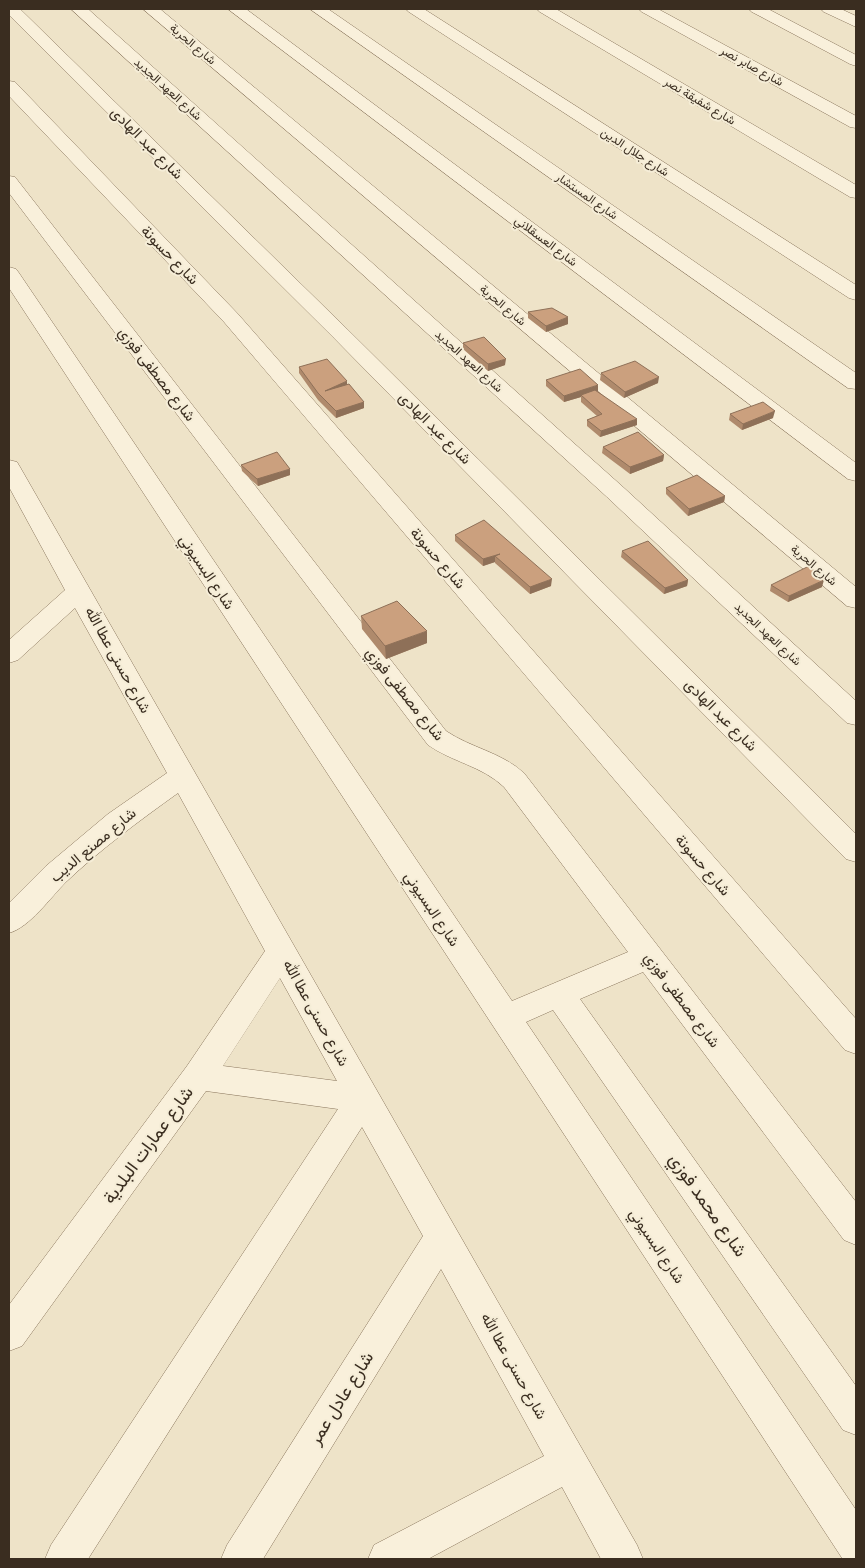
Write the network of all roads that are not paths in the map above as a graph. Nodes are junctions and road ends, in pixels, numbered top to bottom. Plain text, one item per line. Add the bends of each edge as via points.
1 (11, 9) edge
2 (79, 9) edge
3 (151, 9) edge
4 (236, 9) edge
5 (318, 9) edge
6 (414, 9) edge
7 (545, 9) edge
8 (647, 9) edge
9 (757, 9) edge
10 (829, 9) edge
11 (856, 22) edge
12 (17, 27) edge
13 (856, 61) edge
14 (9, 86) edge
15 (856, 123) edge
16 (9, 180) edge
17 (856, 193) edge
18 (9, 273) edge
19 (856, 294) edge
20 (856, 383) edge
21 (9, 467) edge
22 (856, 474) edge
23 (17, 501) edge
24 (79, 591) junction
25 (856, 600) edge
26 (9, 654) edge
27 (856, 716) edge
28 (183, 775) junction
29 (856, 850) edge
30 (9, 921) edge
31 (281, 952) junction
32 (648, 956) junction
33 (559, 994) junction
34 (504, 1018) junction
35 (856, 1041) edge
36 (198, 1076) junction
37 (363, 1098) junction
38 (856, 1229) edge
39 (441, 1237) junction
40 (9, 1334) edge
41 (856, 1417) edge
42 (569, 1463) junction
43 (856, 1544) edge
44 (65, 1559) edge
45 (241, 1559) edge
46 (388, 1559) edge
47 (623, 1559) edge

1 - 12 street, شارع عبد الهادى
2 - 27 street, شارع العهد الجديد via 615,492
3 - 25 street, شارع الحرية
4 - 22 street, شارع العسقلاني
5 - 20 street, شارع المستشار
6 - 19 street, شارع جلال الدين
7 - 17 street, شارع شفيقة نصر
8 - 15 street, شارع صابر نصر
9 - 13 street
10 - 11 street
12 - 29 street, شارع عبد الهادى via 340,333
14 - 35 street, شارع حسونة via 230,318
16 - 32 street, شارع مصطفى فوزي via 437,738 447,746 491,761 504,769
18 - 34 street, شارع البسيوني
21 - 23 street, شارع حسنى عطا الله
23 - 24 street, شارع حسنى عطا الله
24 - 26 street
24 - 28 street, شارع حسنى عطا الله
28 - 30 street, شارع مصنع الديب via 111,827 56,874
28 - 31 street, شارع حسنى عطا الله
31 - 36 street, شارع عمارات البلدية
31 - 37 street, شارع حسنى عطا الله
32 - 33 street
32 - 38 street, شارع مصطفى فوزي
33 - 34 street
33 - 41 street, شارع محمد فوزي
34 - 43 street, شارع البسيوني
36 - 37 street
36 - 40 street, شارع عمارات البلدية
37 - 39 street, شارع حسنى عطا الله
37 - 44 street
39 - 42 street, شارع حسنى عطا الله
39 - 45 street, شارع عادل عمر
42 - 46 street
42 - 47 street, شارع حسنى عطا الله

